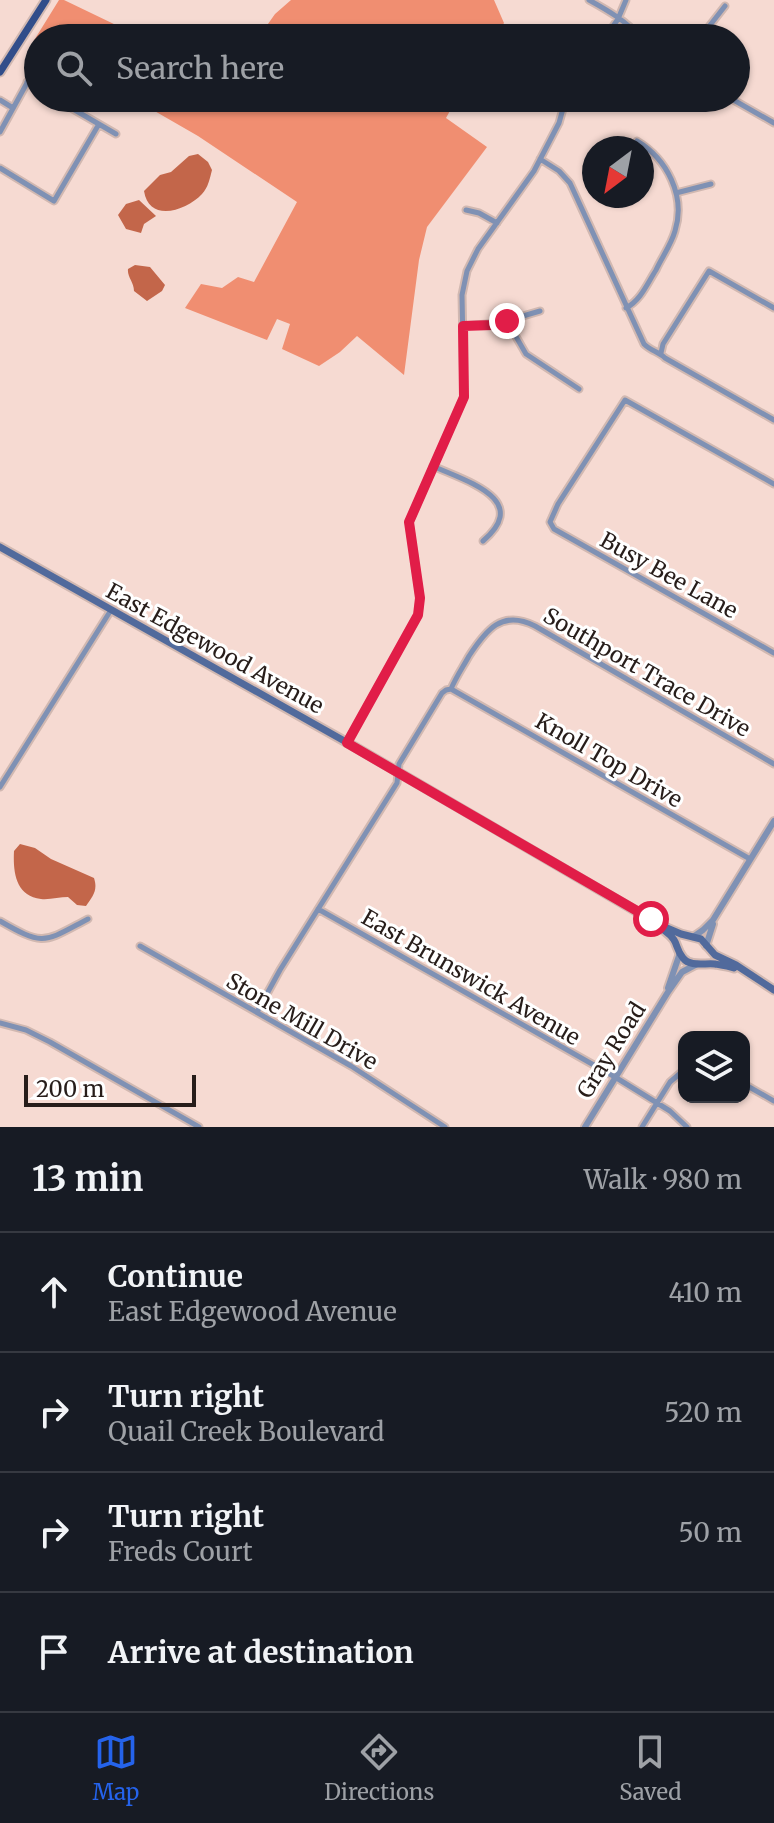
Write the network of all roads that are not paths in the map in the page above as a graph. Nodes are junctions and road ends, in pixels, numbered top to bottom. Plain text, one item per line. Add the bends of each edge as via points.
1 (46, 0) edge
2 (589, 0) edge
3 (626, 0) edge
4 (725, 6) dead end
5 (619, 17) junction
6 (31, 24) edge
7 (614, 24) edge
8 (626, 24) edge
9 (711, 24) edge
10 (24, 34) edge
11 (0, 72) edge
12 (24, 88) edge
13 (0, 100) edge
14 (13, 108) junction
15 (750, 109) edge
16 (78, 112) edge
17 (561, 112) edge
18 (774, 123) edge
19 (99, 124) junction
20 (0, 132) edge
21 (116, 134) dead end
22 (654, 154) edge
23 (540, 159) junction
24 (0, 168) edge
25 (711, 184) dead end
26 (676, 193) junction
27 (466, 210) dead end
28 (497, 223) junction
29 (626, 308) junction
30 (774, 308) edge
31 (540, 311) dead end
32 (507, 321) junction
33 (463, 326) junction
34 (661, 353) junction
35 (579, 389) dead end
36 (774, 420) edge
37 (433, 466) junction
38 (774, 484) edge
39 (483, 541) dead end
40 (0, 547) edge
41 (111, 610) junction
42 (774, 653) edge
43 (451, 689) junction
44 (347, 743) junction
45 (774, 764) edge
46 (398, 773) junction
47 (0, 787) edge
48 (774, 821) edge
49 (750, 859) junction
50 (318, 909) junction
51 (88, 919) dead end
52 (713, 920) junction
53 (0, 921) edge
54 (660, 925) junction
55 (693, 937) junction
56 (140, 946) dead end
57 (706, 946) junction
58 (680, 953) junction
59 (697, 964) junction
60 (740, 969) junction
61 (774, 990) edge
62 (668, 992) junction
63 (257, 1012) junction
64 (0, 1023) edge
65 (678, 1075) edge
66 (615, 1077) junction
67 (750, 1087) edge
68 (774, 1101) edge
69 (658, 1104) junction
70 (199, 1127) edge
71 (445, 1127) edge
72 (585, 1127) edge
73 (642, 1127) edge
74 (687, 1127) edge

1 - 6 main road
2 - 5 street
3 - 5 street
4 - 9 street
5 - 7 street
5 - 8 street
10 - 11 main road
12 - 14 street
13 - 14 street
14 - 20 street
15 - 18 street
16 - 19 street
17 - 23 street
19 - 21 street
19 - 24 street via 54,201
22 - 26 street
23 - 28 street
23 - 29 street via 570,183
25 - 26 street
26 - 29 street via 678,220 672,241 640,297
27 - 28 street
28 - 33 street via 467,271
29 - 34 street via 644,344
30 - 34 street via 709,271
31 - 32 street
32 - 33 street
32 - 35 street via 526,354
33 - 37 street via 464,397
34 - 36 street
37 - 39 street via 498,500 501,515 495,531
37 - 44 street via 409,522 418,615
38 - 42 street, Busy Bee Lane via 625,400 550,524
40 - 41 main road, East Edgewood Avenue
41 - 44 main road, East Edgewood Avenue
41 - 47 street
43 - 45 street, Southport Trace Drive via 480,638 500,622 517,620
43 - 46 street via 442,693
43 - 49 street, Knoll Top Drive
44 - 46 main road, East Edgewood Avenue
46 - 50 street via 397,783
46 - 54 main road, East Edgewood Avenue
48 - 49 street
49 - 52 street
50 - 63 street
50 - 66 street, East Brunswick Avenue
51 - 53 street via 41,939
52 - 55 street
52 - 57 street
54 - 55 main road, East Edgewood Avenue
54 - 58 main road, East Edgewood Avenue via 675,939
55 - 57 main road
55 - 58 main road via 681,944
56 - 63 street, Stone Mill Drive
57 - 59 main road via 706,955
57 - 60 main road
58 - 59 main road
58 - 62 street, Gray Road
59 - 60 main road
59 - 62 street, Gray Road via 682,972
60 - 61 main road
62 - 66 street, Gray Road
63 - 71 street, Stone Mill Drive
64 - 70 street via 50,1042
65 - 69 street
66 - 69 street, East Brunswick Avenue
66 - 72 street, Gray Road
67 - 68 street
69 - 73 street
69 - 74 street, East Brunswick Avenue

